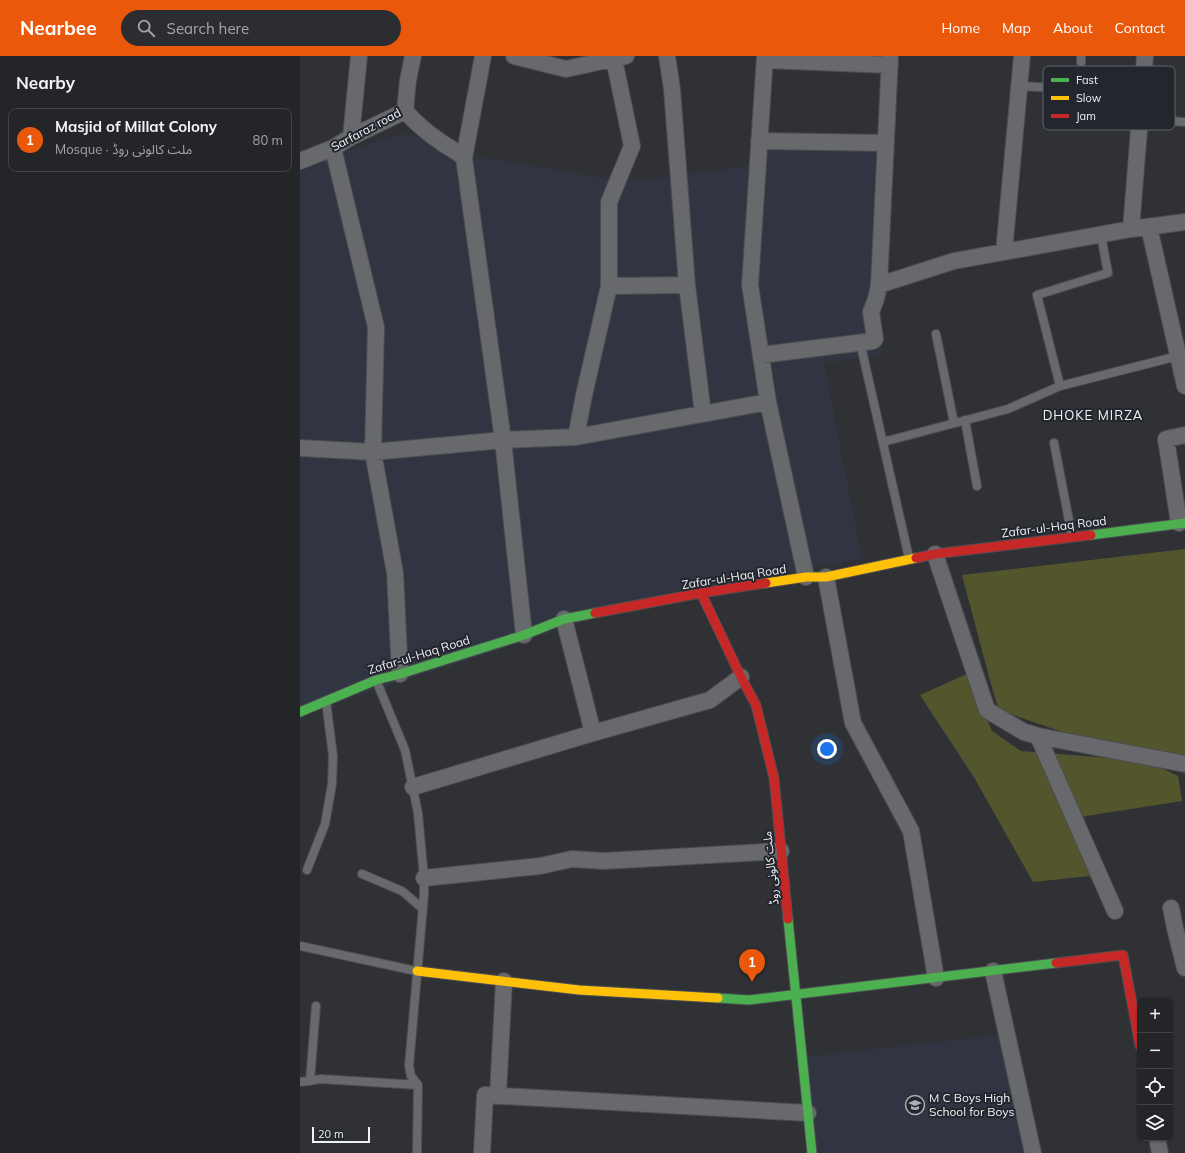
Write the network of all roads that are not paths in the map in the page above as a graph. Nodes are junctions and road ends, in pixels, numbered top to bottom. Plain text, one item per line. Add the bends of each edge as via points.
1 (359, 56) edge
2 (413, 56) edge
3 (483, 56) edge
4 (514, 56) edge
5 (667, 56) edge
6 (1022, 56) edge
7 (1145, 56) edge
8 (620, 57) edge
9 (765, 58) edge
10 (890, 60) edge
11 (1144, 66) edge
12 (1019, 86) junction
13 (1043, 87) edge
14 (405, 111) junction
15 (1175, 121) edge
16 (1185, 122) edge
17 (1139, 130) edge
18 (351, 137) junction
19 (759, 141) junction
20 (886, 143) junction
21 (333, 148) junction
22 (464, 158) junction
23 (300, 161) edge
24 (1185, 222) edge
25 (1149, 227) junction
26 (1131, 229) junction
27 (1101, 235) junction
28 (1004, 252) junction
29 (687, 285) junction
30 (879, 285) junction
31 (610, 286) junction
32 (936, 334) dead end
33 (860, 342) junction
34 (761, 355) junction
35 (1178, 356) junction
36 (1060, 386) junction
37 (1185, 386) edge
38 (768, 402) junction
39 (704, 414) junction
40 (965, 420) junction
41 (954, 423) junction
42 (1185, 435) edge
43 (576, 437) junction
44 (503, 440) junction
45 (883, 442) junction
46 (1054, 442) dead end
47 (300, 448) edge
48 (373, 452) junction
49 (977, 486) dead end
50 (1182, 523) edge
51 (1072, 537) junction
52 (935, 554) junction
53 (910, 559) junction
54 (806, 577) junction
55 (826, 577) junction
56 (701, 593) junction
57 (564, 619) junction
58 (524, 635) junction
59 (400, 674) junction
60 (740, 677) junction
61 (376, 680) junction
62 (326, 701) junction
63 (300, 712) edge
64 (593, 733) junction
65 (1038, 736) junction
66 (1185, 764) edge
67 (413, 787) junction
68 (781, 852) junction
69 (307, 870) dead end
70 (362, 874) dead end
71 (424, 878) junction
72 (1171, 908) dead end
73 (422, 909) junction
74 (1115, 911) dead end
75 (300, 946) edge
76 (1185, 968) edge
77 (417, 971) junction
78 (993, 971) junction
79 (936, 978) junction
80 (504, 981) junction
81 (796, 994) junction
82 (316, 1006) dead end
83 (1138, 1033) edge
84 (310, 1081) junction
85 (300, 1082) edge
86 (418, 1085) junction
87 (498, 1096) junction
88 (808, 1113) junction
89 (1158, 1141) edge
90 (417, 1153) edge
91 (482, 1153) edge
92 (812, 1153) edge
93 (1033, 1153) edge
94 (1160, 1153) edge

1 - 18 street
2 - 14 street, Sarfaraz road
3 - 22 street
4 - 8 street via 566,68
5 - 29 street via 672,89
6 - 12 street
7 - 11 street
8 - 31 street via 632,146 609,202
9 - 10 street
9 - 19 street
10 - 20 street
12 - 13 lane
12 - 28 street
14 - 18 street, Sarfaraz road
14 - 22 street via 421,128
15 - 16 lane
17 - 26 street
18 - 21 street, Sarfaraz road
19 - 20 street
19 - 34 street via 750,285
20 - 30 street
21 - 23 street, Sarfaraz road
21 - 48 street via 376,327
22 - 44 street
24 - 25 street
25 - 26 street
25 - 35 street
26 - 27 street
27 - 28 street
27 - 36 lane via 1108,273 1036,296
28 - 30 street via 954,262
29 - 31 street
29 - 39 street
30 - 33 street via 871,312 875,339
31 - 43 street
32 - 41 lane
33 - 34 street
33 - 45 lane
34 - 38 street
35 - 36 lane
35 - 37 street
36 - 40 lane via 1008,409
38 - 39 street
38 - 54 street
39 - 43 street
40 - 41 lane
40 - 49 lane
41 - 45 lane
42 - 50 street via 1166,439
43 - 44 street
44 - 48 street
44 - 58 street
45 - 53 lane
46 - 51 lane
47 - 48 street
48 - 59 street via 395,573
50 - 51 street, Zafar-ul-Haq Road
51 - 52 street, Zafar-ul-Haq Road
52 - 53 street, Zafar-ul-Haq Road
52 - 65 street via 987,710 1024,732
53 - 55 street, Zafar-ul-Haq Road
54 - 55 street, Zafar-ul-Haq Road
54 - 56 street, Zafar-ul-Haq Road
55 - 79 street via 853,723 911,831
56 - 57 street, Zafar-ul-Haq Road
56 - 60 street, ملت کالونی روڈ
57 - 58 street, Zafar-ul-Haq Road
57 - 64 street
58 - 59 street, Zafar-ul-Haq Road
59 - 61 street, Zafar-ul-Haq Road
60 - 64 street via 710,700
60 - 68 street, ملت کالونی روڈ via 756,705 774,778
61 - 62 street, Zafar-ul-Haq Road
61 - 67 lane via 405,750
62 - 63 street, Zafar-ul-Haq Road
62 - 69 lane via 333,756 332,784 325,824
64 - 67 street
65 - 66 street
65 - 74 street
67 - 71 lane
68 - 71 street via 604,861 572,859 540,866
68 - 81 street, ملت کالونی روڈ
70 - 73 lane via 402,891
71 - 73 lane
72 - 76 street
73 - 77 lane
75 - 77 lane
77 - 80 street
77 - 86 lane via 409,1066 411,1076
78 - 79 street
78 - 83 street via 1123,955
78 - 93 street
79 - 81 street
80 - 81 street via 579,990 749,1000
80 - 87 street
81 - 88 street, ملت کالونی روڈ
82 - 84 lane
84 - 85 lane
84 - 86 lane via 321,1079
86 - 90 lane
87 - 88 street
87 - 91 street via 485,1095
88 - 92 street, ملت کالونی روڈ
89 - 94 street

